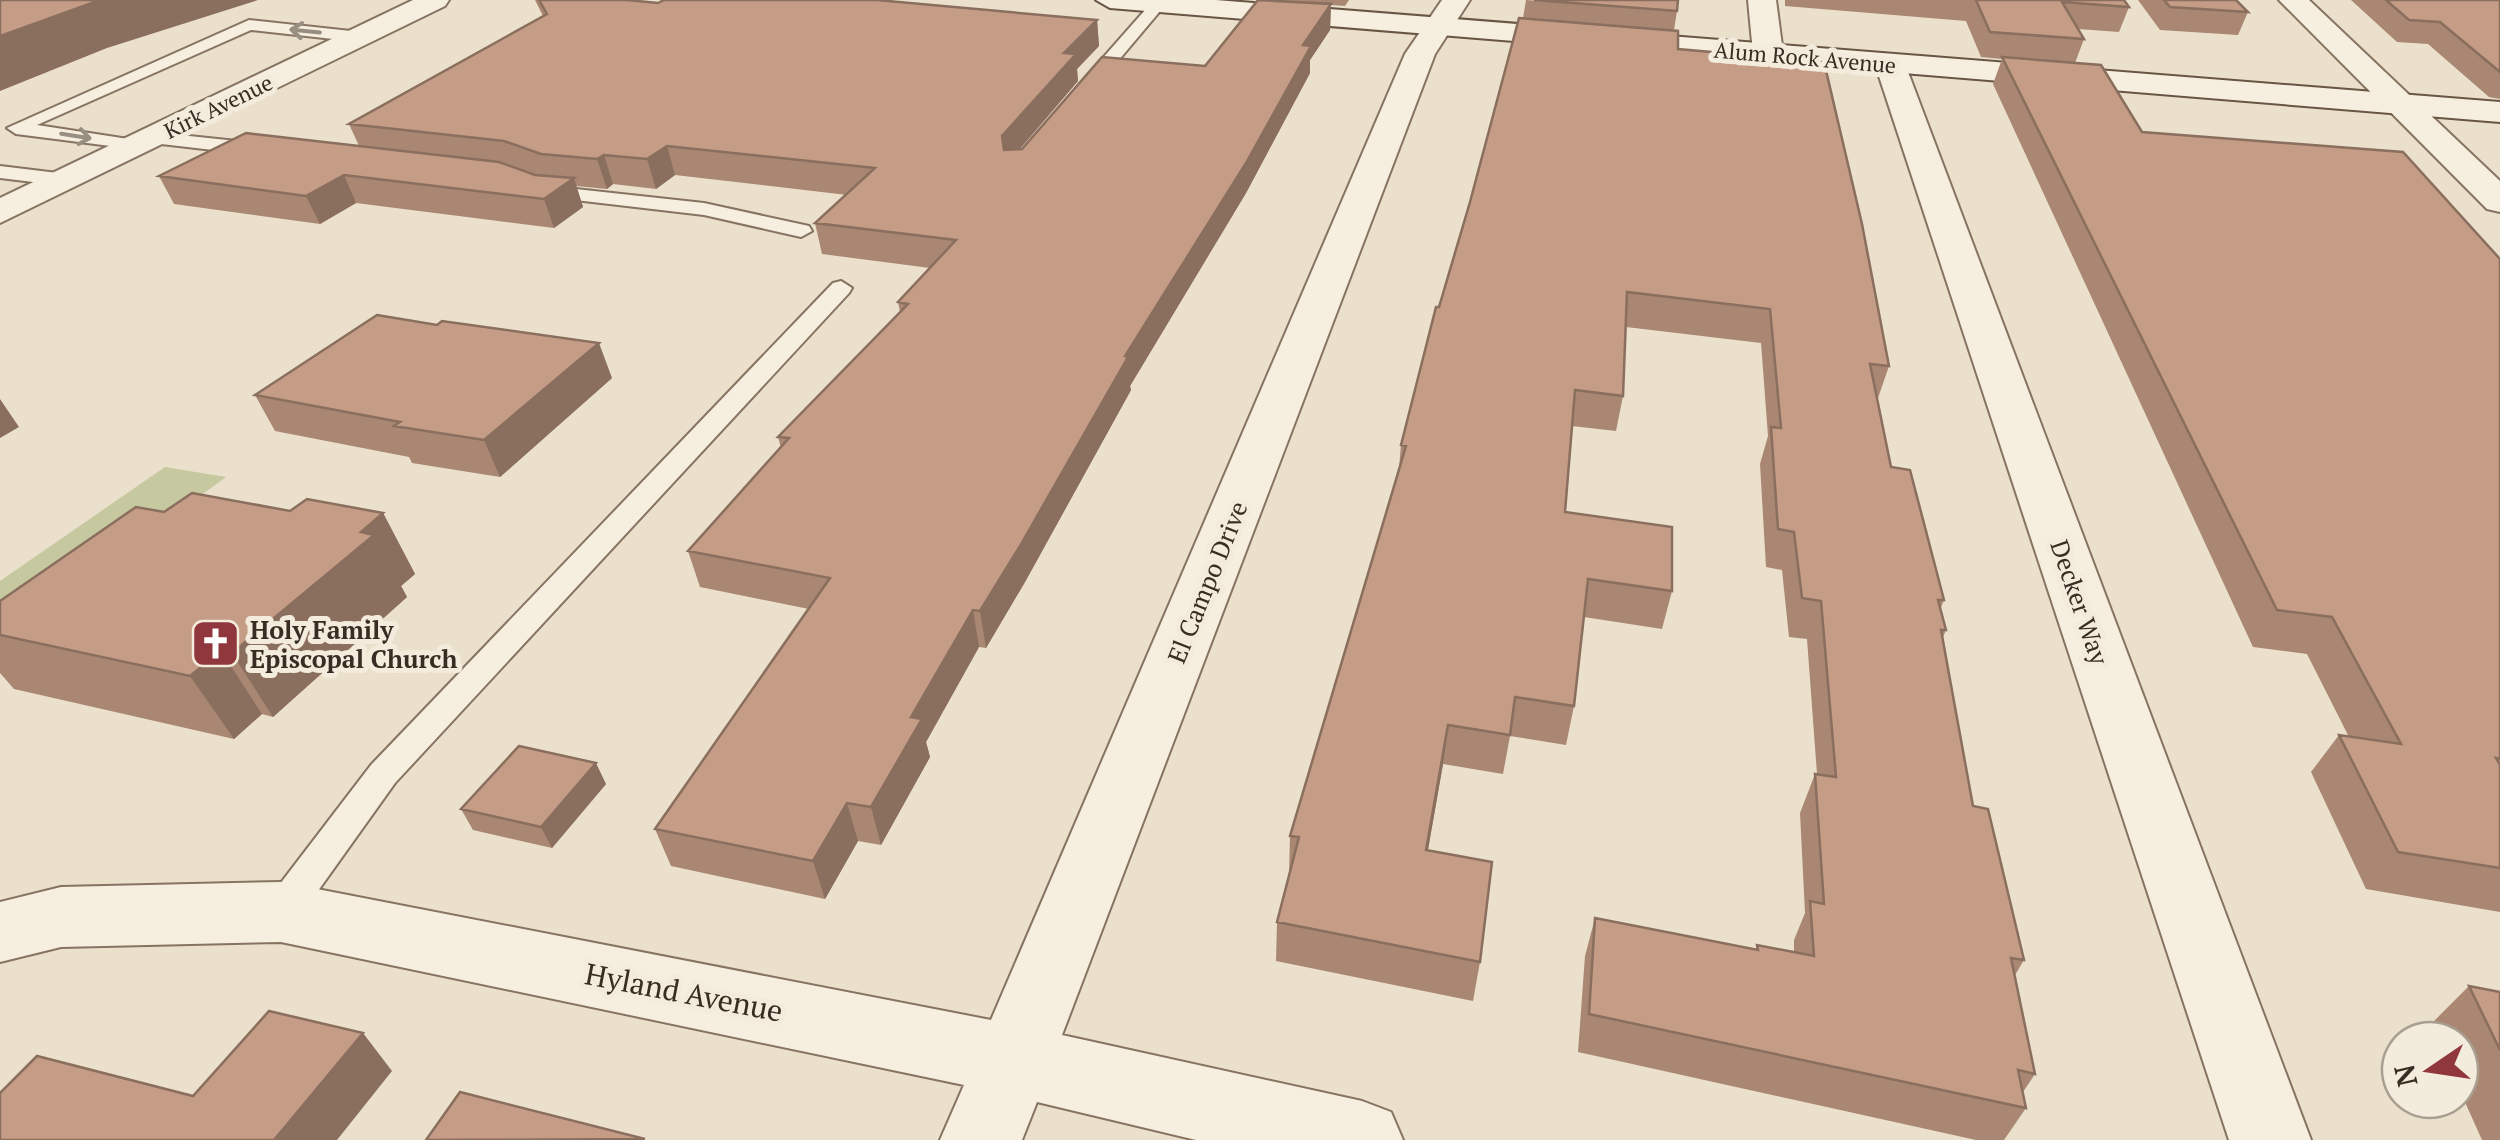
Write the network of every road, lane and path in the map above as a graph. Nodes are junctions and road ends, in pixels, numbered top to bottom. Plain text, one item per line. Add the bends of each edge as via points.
1 (435, 0) edge
2 (1110, 0) edge
3 (1762, 0) edge
4 (2293, 0) edge
5 (1158, 4) junction
6 (1447, 14) edge
7 (360, 36) junction
8 (1768, 53) junction
9 (1890, 64) junction
10 (1075, 100) edge
11 (2400, 104) junction
12 (2500, 112) edge
13 (8, 127) edge
14 (143, 142) junction
15 (272, 151) edge
16 (0, 172) edge
17 (66, 180) junction
18 (514, 180) edge
19 (2500, 201) edge
20 (0, 212) edge
21 (801, 231) dead end
22 (841, 288) dead end
23 (281, 912) junction
24 (0, 932) edge
25 (1014, 1062) junction
26 (981, 1140) edge
27 (1362, 1140) edge
28 (2270, 1140) edge

1 - 7 street, Kirk Avenue
2 - 5 street, Alum Rock Avenue
3 - 8 street
4 - 11 street
5 - 6 street, Alum Rock Avenue
5 - 10 lane
6 - 8 street, Alum Rock Avenue
6 - 25 street, El Campo Drive via 1420,54
7 -> 13 lane via 250,25
7 - 14 street, Kirk Avenue
8 - 9 street, Alum Rock Avenue
9 - 11 street, Alum Rock Avenue
9 - 28 street, Decker Way
11 - 12 street, Alum Rock Avenue
11 - 19 street
13 -> 14 lane
14 - 15 lane
14 - 17 street, Kirk Avenue
16 - 17 lane
17 - 20 street, Kirk Avenue
18 - 21 lane via 546,193 704,209
22 - 23 lane via 383,774
23 - 24 street, Hyland Avenue via 61,918
23 - 25 street, Hyland Avenue
25 - 26 street, El Campo Drive
25 - 27 street, Hyland Avenue

